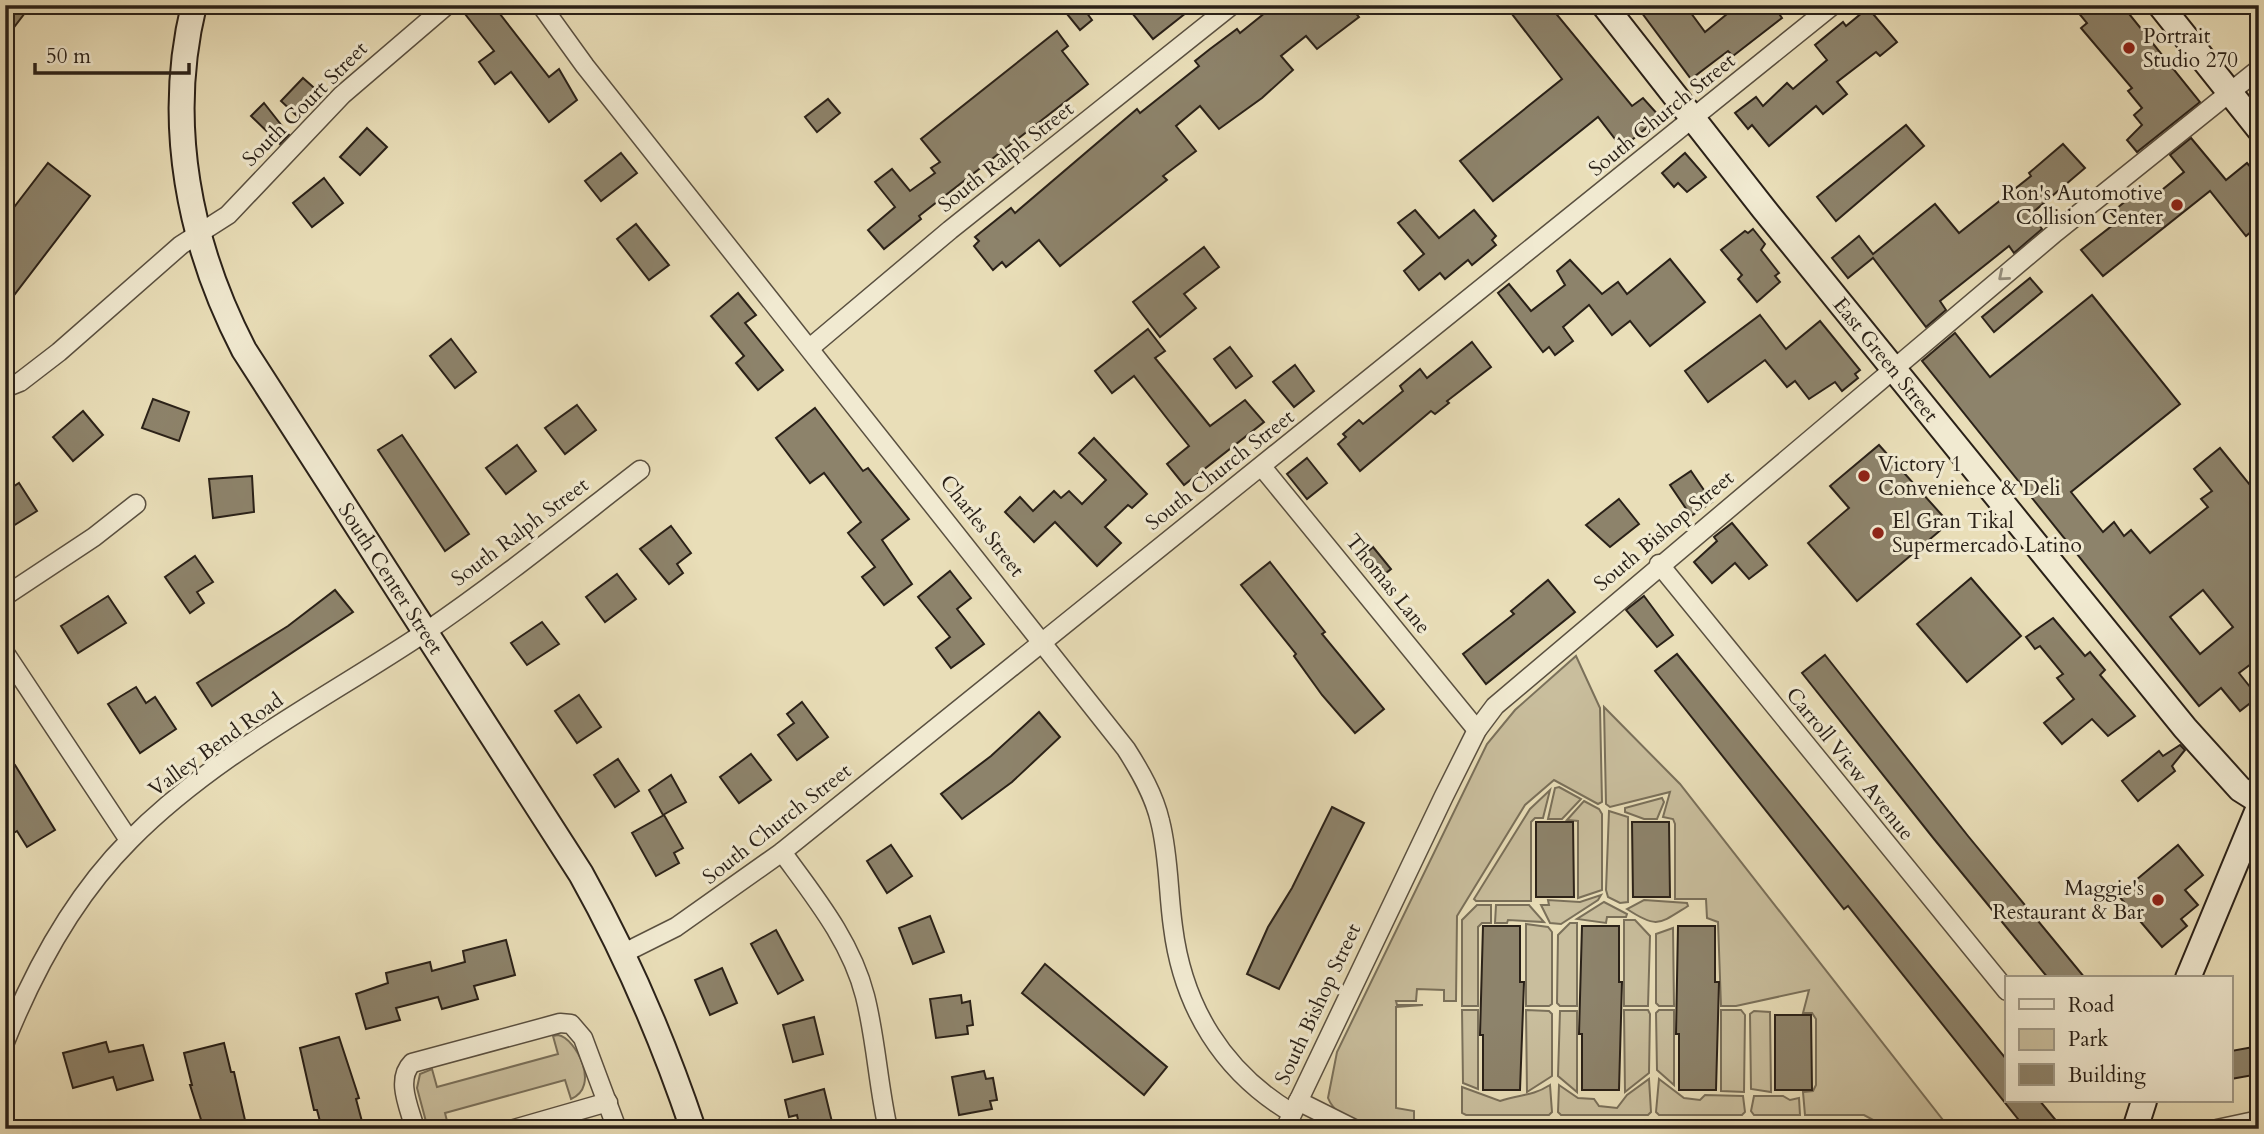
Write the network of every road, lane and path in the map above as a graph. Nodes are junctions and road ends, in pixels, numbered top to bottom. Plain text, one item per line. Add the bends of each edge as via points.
1 (194, 5) edge
2 (447, 5) edge
3 (541, 5) edge
4 (1604, 5) edge
5 (1833, 5) edge
6 (2160, 5) edge
7 (1228, 6) edge
8 (2259, 69) edge
9 (2230, 92) junction
10 (1693, 118) junction
11 (2259, 129) edge
12 (197, 234) junction
13 (811, 347) junction
14 (1894, 368) junction
15 (5, 388) edge
16 (1262, 467) junction
17 (640, 470) dead end
18 (136, 504) dead end
19 (1659, 564) junction
20 (5, 596) edge
21 (427, 631) junction
22 (1042, 640) junction
23 (5, 653) edge
24 (1477, 730) junction
25 (2259, 801) edge
26 (2259, 807) edge
27 (130, 840) junction
28 (782, 852) junction
29 (624, 953) junction
30 (2189, 976) edge
31 (2005, 989) edge
32 (5, 1042) edge
33 (608, 1102) junction
34 (2144, 1102) edge
35 (1292, 1114) edge
36 (2259, 1120) edge
37 (415, 1129) edge
38 (513, 1129) edge
39 (617, 1129) edge
40 (693, 1129) edge
41 (887, 1129) edge
42 (1354, 1129) edge
43 (2135, 1129) edge
44 (2217, 1129) edge

1 - 12 street, South Center Street via 183,67 186,178
2 - 12 street, South Court Street via 342,95 228,215
3 - 13 street, Charles Street
4 - 10 street, East Green Street
5 - 10 street, South Church Street
6 - 9 street
7 - 13 street, South Ralph Street
8 - 9 street, South Bishop Street
9 - 11 street
9 -> 14 street, South Bishop Street
10 - 14 street, East Green Street
10 - 16 street, South Church Street
12 - 15 street, South Court Street via 59,352
12 - 21 street, South Center Street via 222,306 244,350
13 - 22 street, Charles Street
14 - 19 street, South Bishop Street
14 - 25 street, East Green Street via 2185,728 2240,789
16 - 22 street, South Church Street
16 - 24 street, Thomas Lane
17 - 21 street, South Ralph Street
18 - 20 street
19 - 24 street, South Bishop Street via 1494,706
19 - 31 street, Carroll View Avenue
21 - 27 street, Valley Bend Road via 244,748
21 - 29 street, South Center Street via 549,820
22 - 28 street, South Church Street
22 - 35 street, Charles Street via 1126,748 1153,799 1166,851 1178,961 1200,1020 1234,1069
23 - 27 street
24 - 35 street, South Bishop Street
26 - 30 street
27 - 32 street, Valley Bend Road via 59,934
28 - 29 street, South Church Street via 676,926
28 - 41 street via 832,922 858,972 870,1017
29 - 40 street, South Center Street
33 - 37 street via 578,1030 560,1023 412,1063 403,1079
33 - 38 street
33 - 39 street
34 - 43 street
35 - 42 street, Charles Street
36 - 44 street

